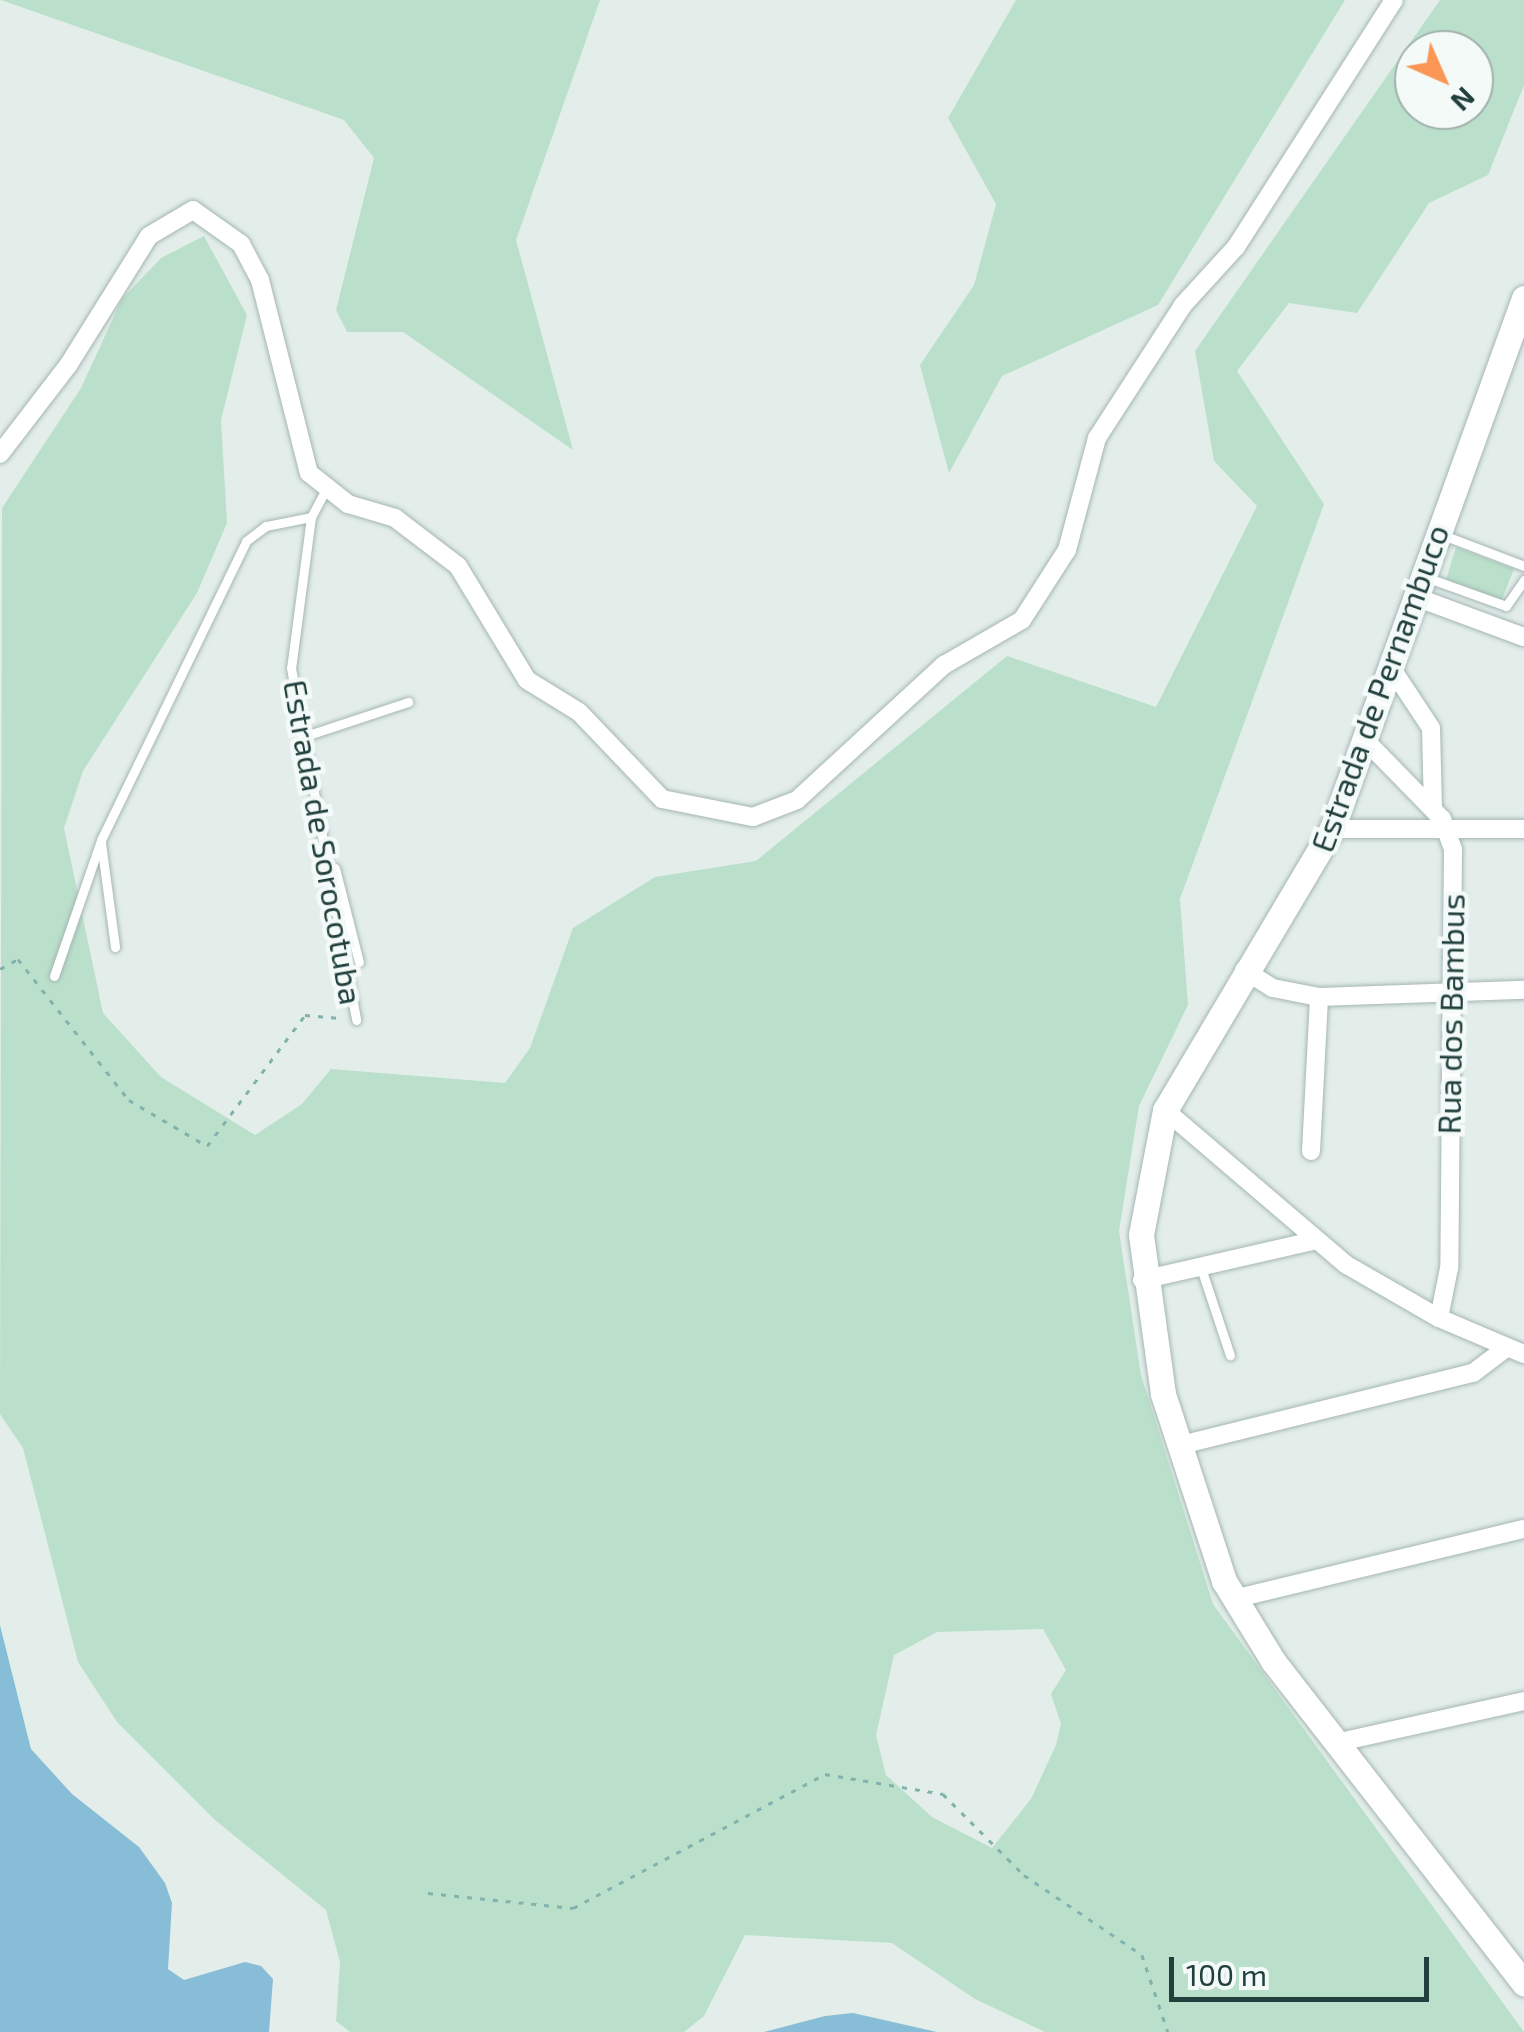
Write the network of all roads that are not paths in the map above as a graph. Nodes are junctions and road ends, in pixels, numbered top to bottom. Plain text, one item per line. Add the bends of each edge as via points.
1 (1394, 0) edge
2 (1524, 298) edge
3 (0, 454) edge
4 (326, 489) junction
5 (311, 517) junction
6 (1436, 532) junction
7 (1524, 566) edge
8 (1524, 580) edge
9 (1416, 586) junction
10 (1524, 637) edge
11 (1390, 666) junction
12 (408, 702) dead end
13 (302, 738) junction
14 (1366, 741) junction
15 (1433, 808) junction
16 (1332, 829) junction
17 (1448, 830) junction
18 (1524, 830) edge
19 (101, 840) junction
20 (335, 868) dead end
21 (354, 944) junction
22 (115, 947) dead end
23 (339, 950) junction
24 (359, 962) dead end
25 (1244, 970) junction
26 (54, 976) dead end
27 (1524, 990) edge
28 (1446, 991) junction
29 (1319, 997) junction
30 (356, 1020) road end
31 (1165, 1110) junction
32 (1310, 1152) dead end
33 (1312, 1241) junction
34 (1201, 1268) junction
35 (1142, 1280) junction
36 (1439, 1318) junction
37 (1515, 1351) edge
38 (1230, 1355) dead end
39 (1177, 1446) junction
40 (1524, 1529) edge
41 (1234, 1599) junction
42 (1524, 1701) edge
43 (1335, 1743) junction
44 (1522, 1978) edge

1 - 4 street via 1236,247 1183,306 1097,438 1067,550 1022,620 944,665 797,800 753,818 662,798 578,712 527,680 458,566 395,518
2 - 6 main road, Estrada de Pernambuco
3 - 4 street via 70,364 148,236 193,210 241,244 260,280 276,328 295,442
4 - 5 lane, Estrada de Sorocotuba
5 - 13 lane, Estrada de Sorocotuba via 291,668
5 - 19 lane via 266,526 246,541
6 - 7 lane
6 - 9 main road, Estrada de Pernambuco
8 - 9 lane via 1506,606
9 - 10 street
9 - 11 main road, Estrada de Pernambuco
11 - 14 main road, Estrada de Pernambuco
11 - 15 street via 1431,728
12 - 13 lane
13 - 23 lane, Estrada de Sorocotuba
14 - 15 street
14 - 16 main road, Estrada de Pernambuco
15 - 17 street
16 - 17 street
16 - 25 main road, Estrada de Pernambuco
17 - 18 street
17 - 28 street, Rua dos Bambus
19 - 22 lane
19 - 26 lane
20 - 21 lane
21 - 23 lane
21 - 24 lane
23 - 30 lane, Estrada de Sorocotuba
25 - 29 street via 1273,988
25 - 31 main road, Estrada de Pernambuco
27 - 28 street
28 - 29 street
28 - 36 street, Rua dos Bambus via 1450,1268
29 - 32 street
31 - 33 street
31 - 35 main road, Estrada de Pernambuco via 1145,1192
33 - 34 street
33 - 36 street
34 - 35 street
34 - 38 lane
35 - 39 main road, Estrada de Pernambuco
36 - 37 street
37 - 39 street via 1473,1373
39 - 41 main road, Estrada de Pernambuco
40 - 41 street
41 - 43 main road, Estrada de Pernambuco
42 - 43 street
43 - 44 main road, Estrada de Pernambuco

